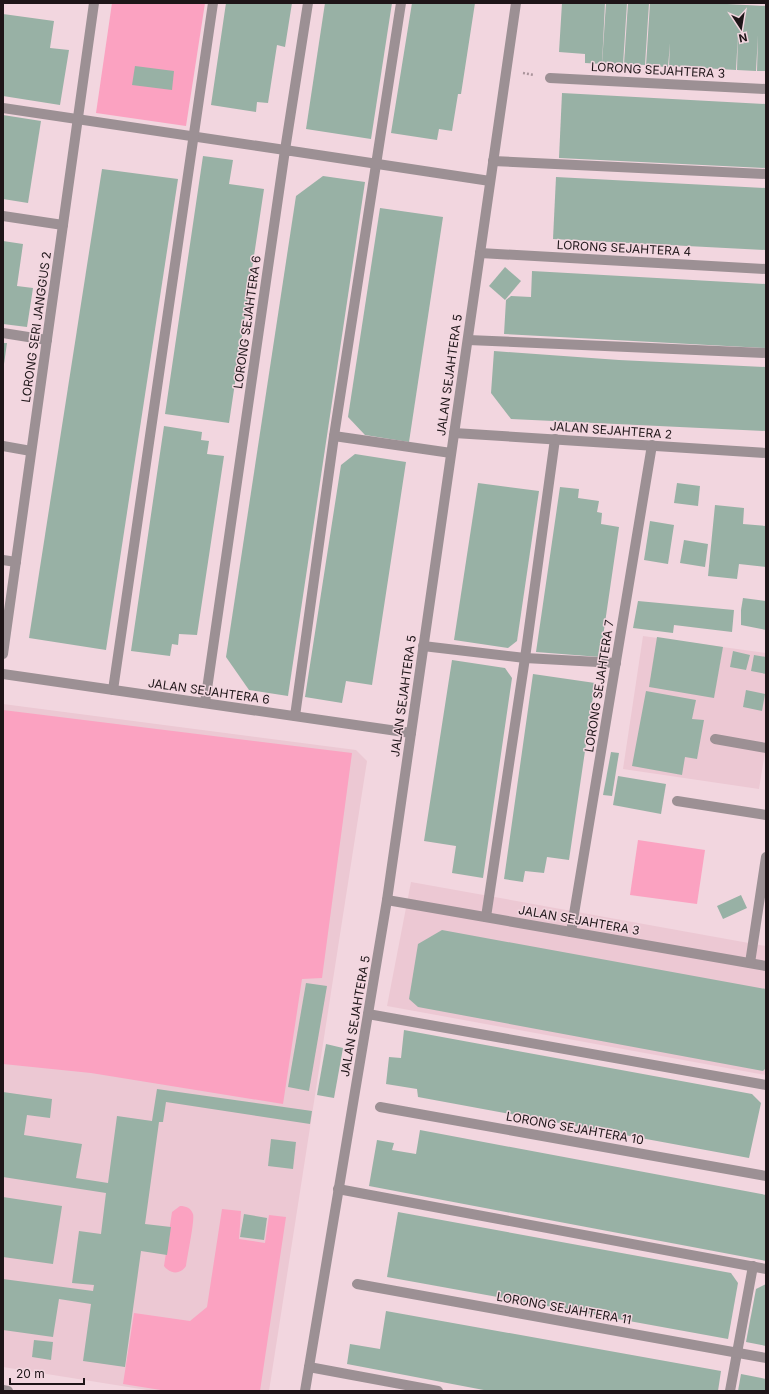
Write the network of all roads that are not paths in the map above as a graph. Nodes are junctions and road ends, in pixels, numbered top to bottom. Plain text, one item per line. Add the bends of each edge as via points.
1 (94, 3) edge
2 (213, 3) edge
3 (308, 3) edge
4 (401, 3) edge
5 (516, 3) edge
6 (550, 78) road end
7 (766, 89) edge
8 (3, 108) edge
9 (78, 120) junction
10 (193, 137) junction
11 (285, 150) junction
12 (493, 161) junction
13 (377, 164) junction
14 (766, 174) edge
15 (490, 181) junction
16 (3, 216) edge
17 (63, 225) junction
18 (480, 252) junction
19 (766, 269) edge
20 (3, 333) edge
21 (47, 340) junction
22 (468, 340) junction
23 (766, 353) edge
24 (454, 433) junction
25 (334, 436) junction
26 (555, 439) junction
27 (652, 445) junction
28 (3, 446) edge
29 (32, 451) junction
30 (451, 453) junction
31 (766, 453) edge
32 (3, 560) edge
33 (16, 562) junction
34 (424, 646) junction
35 (3, 654) edge
36 (525, 658) junction
37 (616, 663) junction
38 (3, 674) edge
39 (113, 690) junction
40 (204, 703) junction
41 (295, 716) junction
42 (411, 733) junction
43 (715, 738) dead end
44 (766, 748) edge
45 (677, 801) dead end
46 (766, 815) edge
47 (766, 857) edge
48 (387, 900) junction
49 (486, 917) junction
50 (571, 932) junction
51 (750, 963) junction
52 (766, 966) edge
53 (368, 1014) junction
54 (766, 1085) edge
55 (380, 1107) dead end
56 (766, 1174) edge
57 (338, 1189) junction
58 (753, 1266) junction
59 (766, 1269) edge
60 (357, 1284) dead end
61 (737, 1353) junction
62 (766, 1358) edge
63 (309, 1367) junction
64 (3, 1390) edge
65 (8, 1391) edge
66 (305, 1391) edge
67 (438, 1391) edge
68 (730, 1391) edge

1 - 9 street, LORONG SERI JANGGUS 2
2 - 10 street
3 - 11 street, LORONG SEJAHTERA 6
4 - 13 street
5 - 12 street, JALAN SEJAHTERA 5
6 - 7 street, LORONG SEJAHTERA 3
8 - 9 street
9 - 10 street
9 - 17 street, LORONG SERI JANGGUS 2
10 - 11 street
10 - 39 street
11 - 13 street
11 - 40 street, LORONG SEJAHTERA 6
12 - 14 street
12 - 15 street, JALAN SEJAHTERA 5
13 - 15 street
13 - 25 street
15 - 18 street, JALAN SEJAHTERA 5
16 - 17 street
17 - 21 street, LORONG SERI JANGGUS 2
18 - 19 street, LORONG SEJAHTERA 4
18 - 22 street, JALAN SEJAHTERA 5
20 - 21 street
21 - 29 street, LORONG SERI JANGGUS 2
22 - 23 street
22 - 24 street, JALAN SEJAHTERA 5
24 - 26 street, JALAN SEJAHTERA 2
24 - 30 street, JALAN SEJAHTERA 5
25 - 30 street
25 - 41 street
26 - 27 street, JALAN SEJAHTERA 2
26 - 36 street
27 - 31 street, JALAN SEJAHTERA 2
27 - 37 street, LORONG SEJAHTERA 7
28 - 29 street
29 - 33 street, LORONG SERI JANGGUS 2
30 - 34 street, JALAN SEJAHTERA 5
32 - 33 street
33 - 35 street, LORONG SERI JANGGUS 2
34 - 36 street
34 - 42 street, JALAN SEJAHTERA 5
36 - 37 street
36 - 49 street
37 - 50 street, LORONG SEJAHTERA 7
38 - 39 street, JALAN SEJAHTERA 6
39 - 40 street, JALAN SEJAHTERA 6
40 - 41 street, JALAN SEJAHTERA 6
41 - 42 street, JALAN SEJAHTERA 6
42 - 48 street, JALAN SEJAHTERA 5
43 - 44 street
45 - 46 street
47 - 51 street
48 - 49 street, JALAN SEJAHTERA 3
48 - 53 street, JALAN SEJAHTERA 5
49 - 50 street, JALAN SEJAHTERA 3
50 - 51 street, JALAN SEJAHTERA 3
51 - 52 street, JALAN SEJAHTERA 3
53 - 54 street
53 - 57 street, JALAN SEJAHTERA 5
55 - 56 street, LORONG SEJAHTERA 10
57 - 58 street
57 - 63 street, JALAN SEJAHTERA 5
58 - 59 street
58 - 61 street
60 - 61 street, LORONG SEJAHTERA 11
61 - 62 street, LORONG SEJAHTERA 11
61 - 68 street
63 - 66 street, JALAN SEJAHTERA 5
63 - 67 street
64 - 65 street

